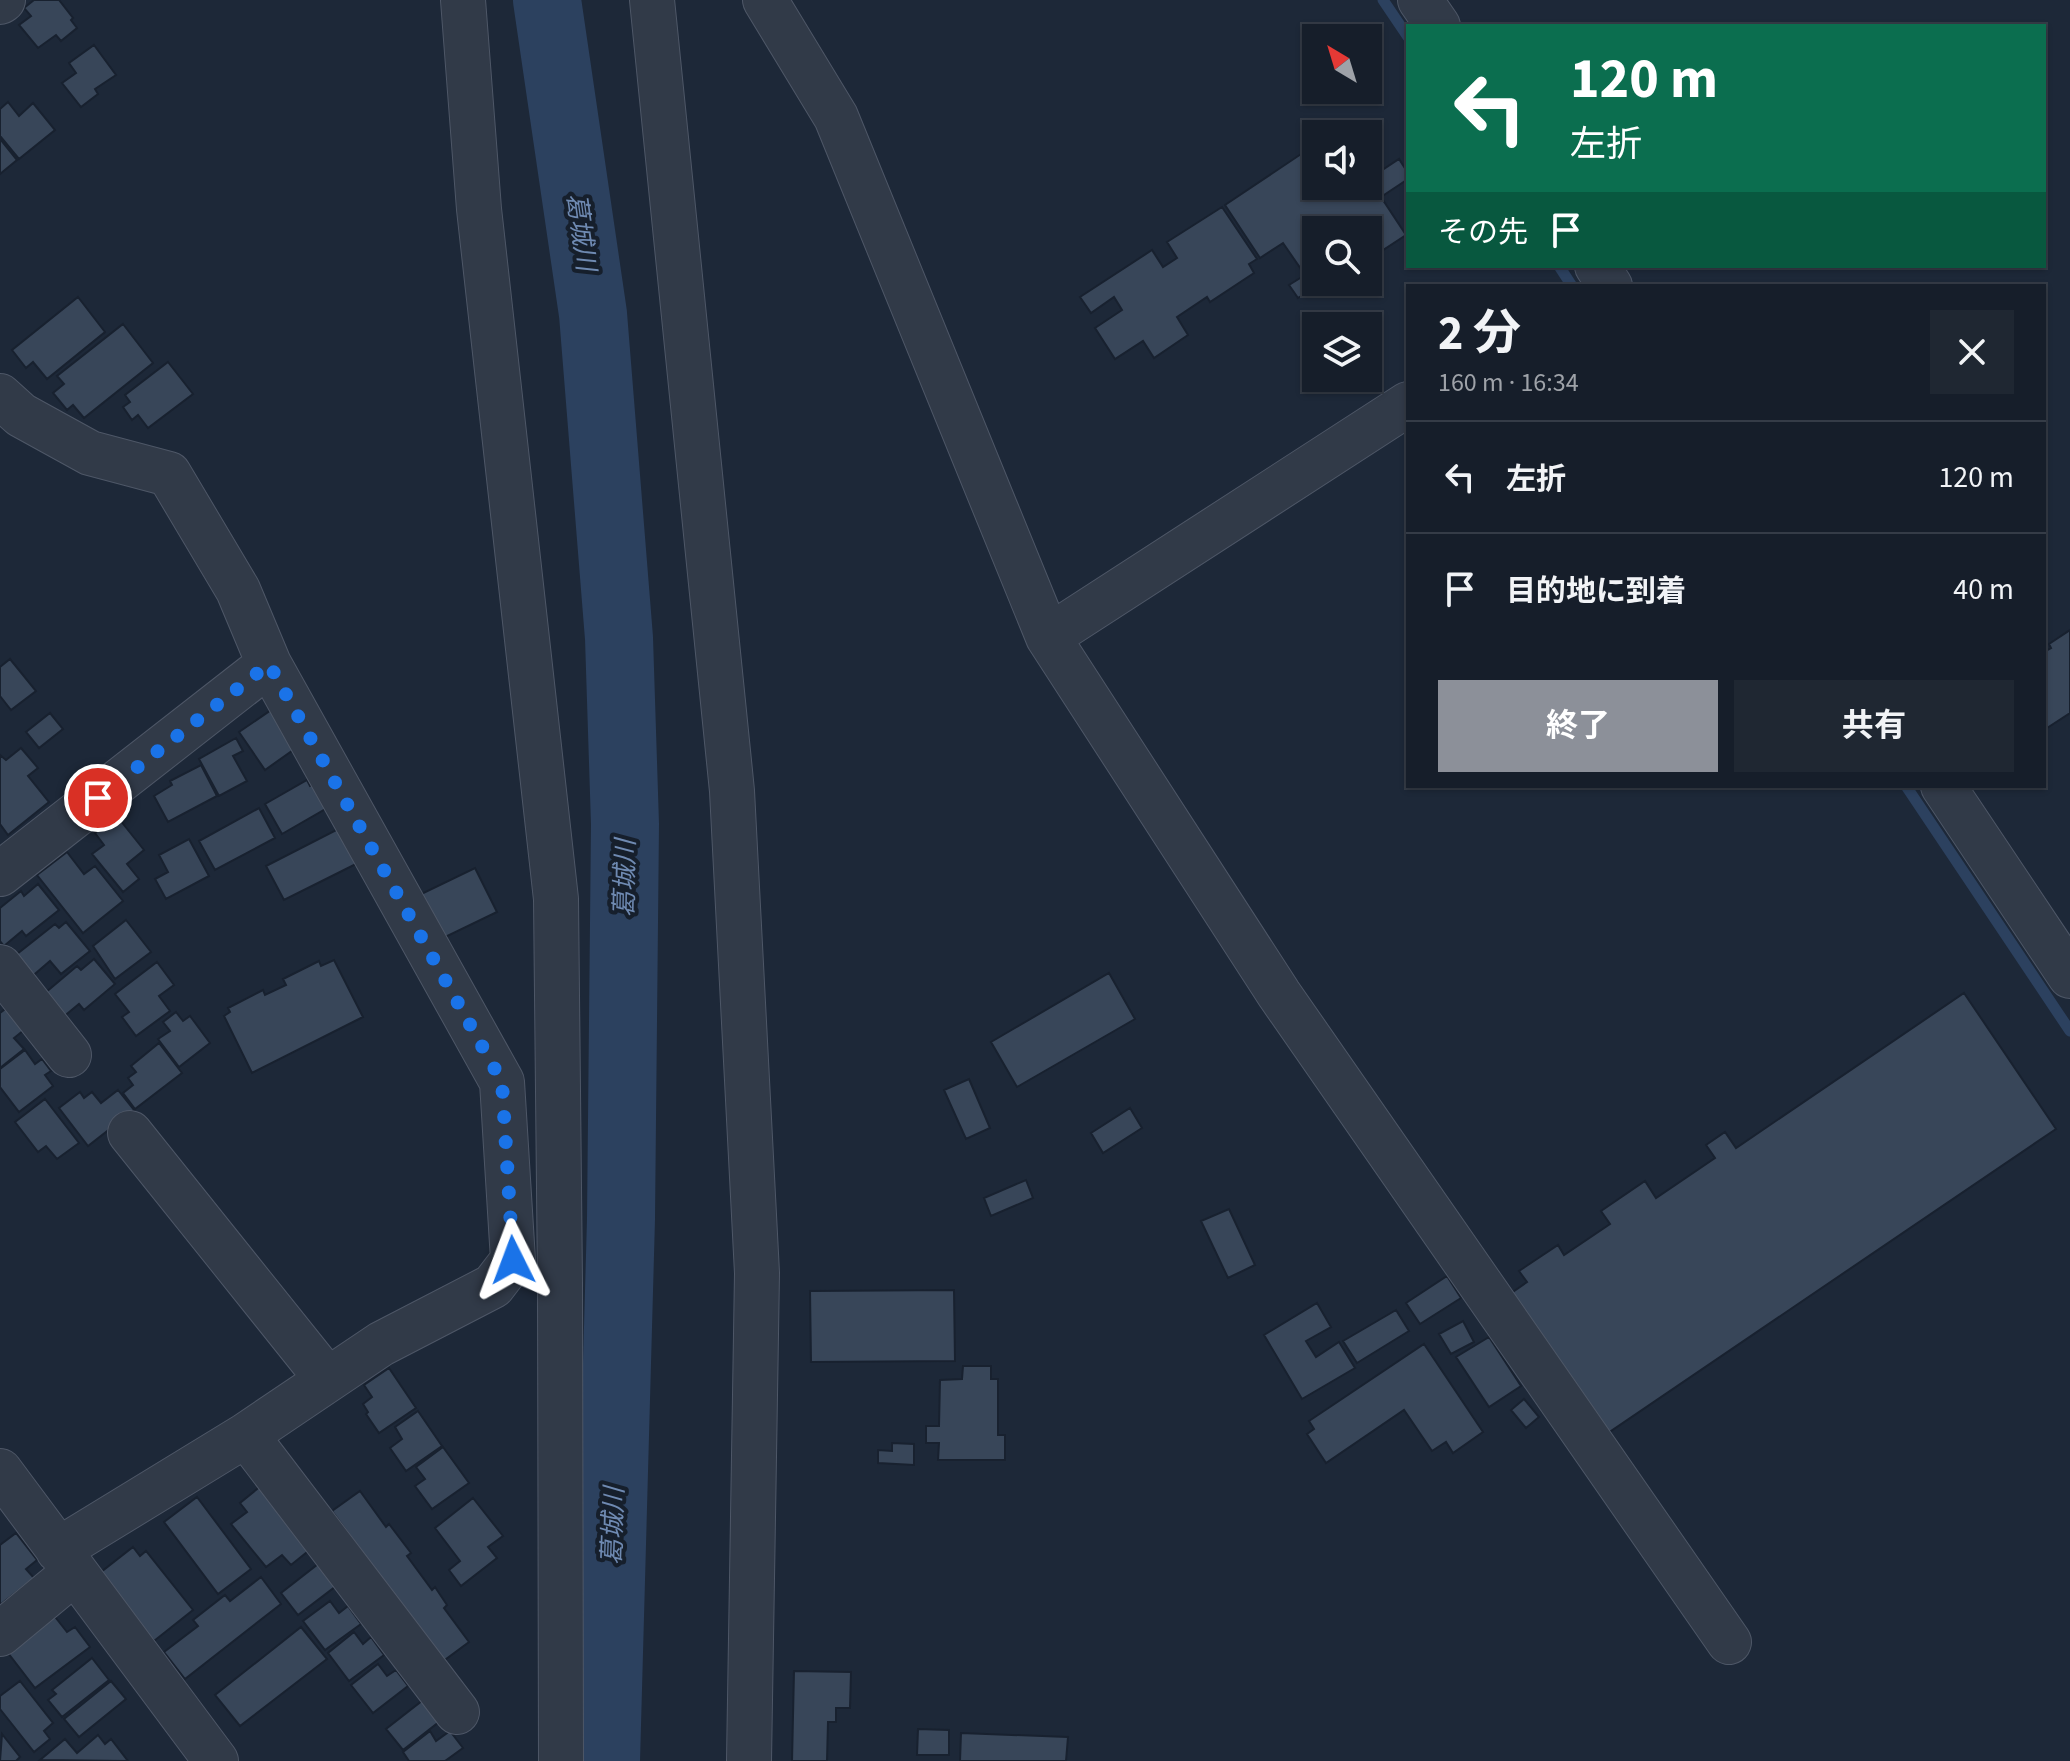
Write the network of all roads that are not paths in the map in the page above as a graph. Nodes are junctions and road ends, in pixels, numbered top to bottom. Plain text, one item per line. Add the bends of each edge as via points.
1 (463, 0) edge
2 (652, 0) edge
3 (765, 0) edge
4 (1420, 0) edge
5 (1437, 24) edge
6 (0, 396) edge
7 (1406, 405) edge
8 (1048, 637) junction
9 (269, 664) junction
10 (1944, 788) edge
11 (0, 874) edge
12 (0, 967) edge
13 (2070, 976) edge
14 (69, 1055) dead end
15 (130, 1133) dead end
16 (327, 1379) junction
17 (246, 1435) junction
18 (0, 1471) edge
19 (67, 1561) junction
20 (0, 1634) edge
21 (1729, 1642) dead end
22 (457, 1712) dead end
23 (216, 1761) edge
24 (561, 1761) edge
25 (749, 1761) edge

1 - 24 street via 480,225 556,899
2 - 25 street via 732,791 757,1273
3 - 8 street via 836,117
4 - 5 street
6 - 9 street via 21,415 90,453 169,474 238,590
7 - 8 street
8 - 21 street via 1279,994
9 - 11 street
9 - 16 street via 502,1082 513,1260 493,1286 381,1344
10 - 13 street
12 - 14 street
15 - 16 street
16 - 17 street
17 - 19 street
17 - 22 street
18 - 19 street
19 - 20 street
19 - 23 street

